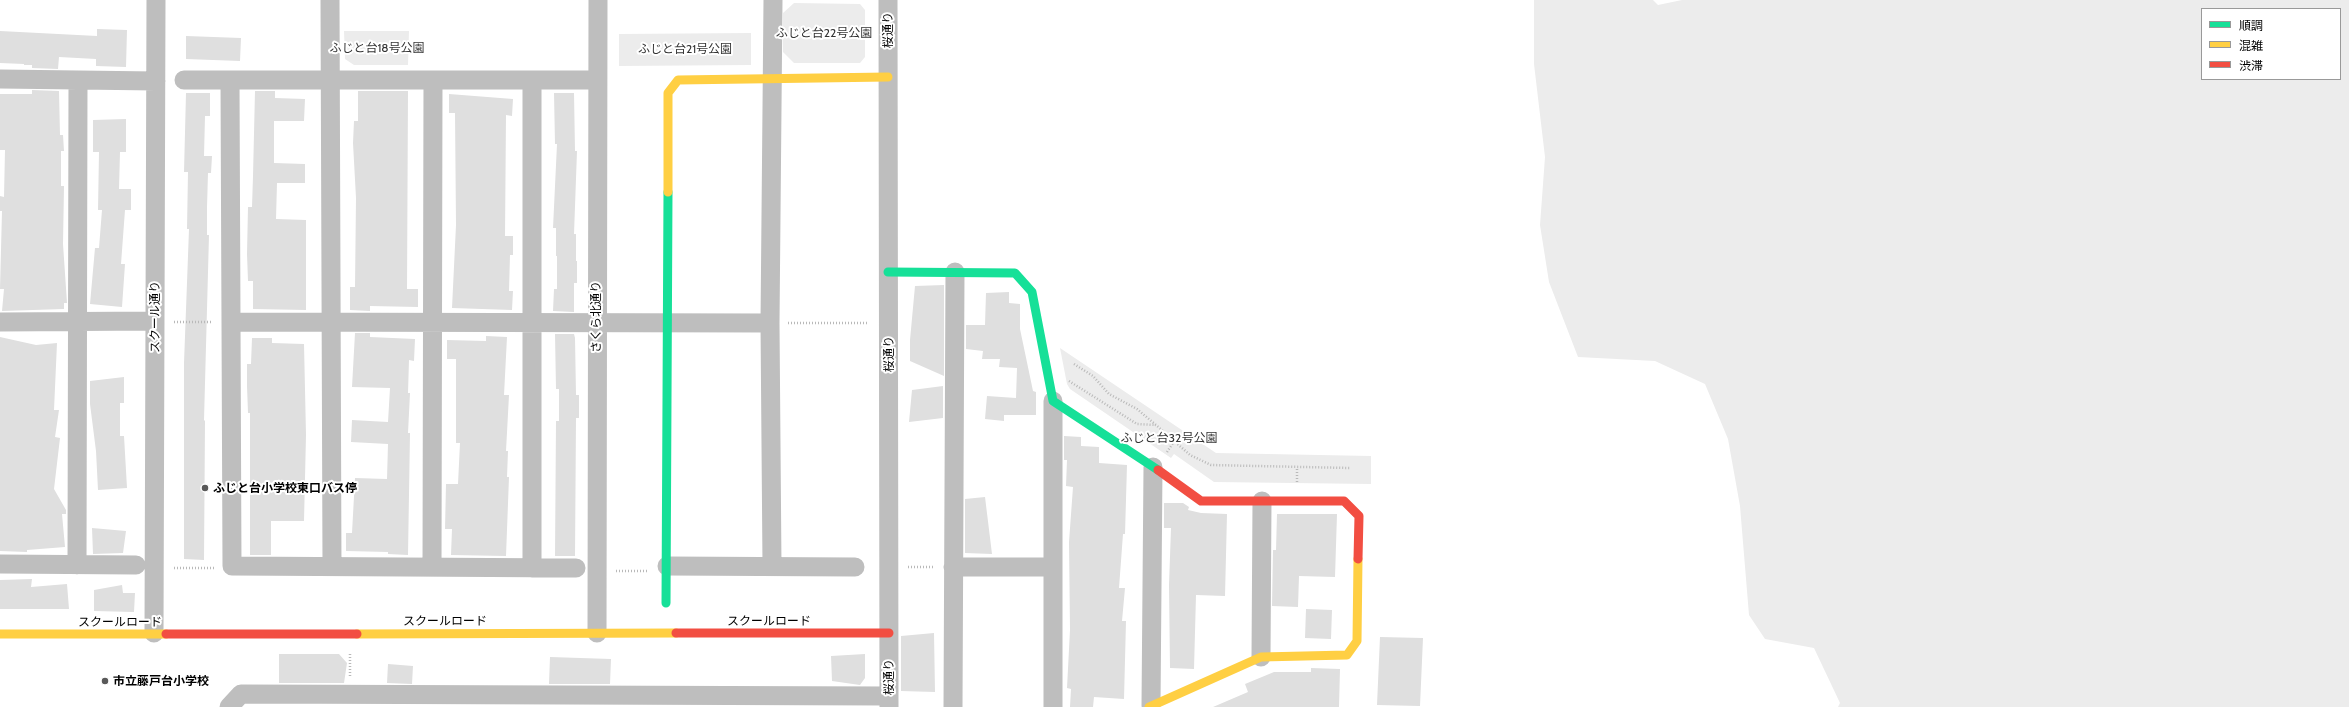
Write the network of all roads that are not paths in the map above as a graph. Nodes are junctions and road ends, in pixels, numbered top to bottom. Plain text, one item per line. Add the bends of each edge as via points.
1 (156, 0) edge
2 (330, 0) edge
3 (598, 0) edge
4 (773, 0) edge
5 (888, 0) edge
6 (888, 77) junction
7 (772, 78) junction
8 (0, 79) edge
9 (184, 80) dead end
10 (230, 80) junction
11 (331, 80) junction
12 (433, 80) junction
13 (532, 80) junction
14 (597, 80) junction
15 (78, 81) junction
16 (156, 81) junction
17 (888, 272) junction
18 (955, 272) junction
19 (77, 321) junction
20 (155, 321) junction
21 (0, 322) edge
22 (231, 322) junction
23 (332, 323) junction
24 (433, 323) junction
25 (532, 323) junction
26 (596, 323) junction
27 (668, 323) junction
28 (770, 323) junction
29 (1053, 401) junction
30 (1159, 462) junction
31 (1262, 501) junction
32 (0, 564) edge
33 (77, 565) junction
34 (136, 565) dead end
35 (332, 566) junction
36 (772, 566) junction
37 (432, 567) junction
38 (855, 567) dead end
39 (953, 567) junction
40 (1052, 567) junction
41 (532, 568) junction
42 (576, 568) dead end
43 (661, 569) junction
44 (666, 603) dead end
45 (154, 633) junction
46 (597, 633) junction
47 (889, 633) junction
48 (0, 634) edge
49 (1261, 656) junction
50 (518, 701) edge
51 (620, 701) edge
52 (718, 701) edge
53 (323, 702) edge
54 (423, 702) edge
55 (817, 702) edge
56 (889, 702) edge
57 (1150, 706) edge
58 (229, 707) edge
59 (953, 707) edge
60 (1053, 707) edge

1 - 16 street, スクール通り
2 - 11 street
3 - 14 street, さくら北通り
4 - 7 street
5 - 6 street, 桜通り
6 - 7 street
6 - 17 street, 桜通り
7 - 27 street via 678,80 668,93
7 - 28 street
8 - 15 street
9 - 10 street
10 - 11 street
10 - 22 street
11 - 12 street
11 - 23 street
12 - 13 street
12 - 24 street
13 - 14 street
13 - 25 street
14 - 26 street, さくら北通り
15 - 16 street
15 - 19 street
16 - 20 street, スクール通り
17 - 18 street
17 - 47 street, 桜通り
18 - 29 street via 1015,273 1032,292
18 - 39 street
19 - 20 street
19 - 21 street
19 - 33 street
20 - 45 street, スクール通り
22 - 23 street
22 - 35 street via 232,566
23 - 24 street
23 - 35 street
24 - 25 street
24 - 37 street
25 - 26 street
25 - 41 street
26 - 27 street
26 - 46 street, さくら北通り
27 - 28 street
27 - 43 street
28 - 36 street
29 - 30 street
29 - 40 street
30 - 31 street via 1201,501
30 - 57 street
31 - 49 street
31 - 49 street via 1344,501 1358,516 1357,641 1347,654
32 - 33 street
33 - 34 street
35 - 37 street
36 - 38 street
36 - 43 street
37 - 41 street
39 - 40 street
39 - 59 street
40 - 60 street
41 - 42 street
43 - 44 street
45 - 46 street, スクールロード
45 - 48 street, スクールロード
46 - 47 street, スクールロード
47 - 56 street, 桜通り
49 - 57 street
50 - 51 street
50 - 54 street
51 - 52 street
52 - 55 street
53 - 54 street via 350,696
53 - 58 street via 241,694
55 - 56 street

